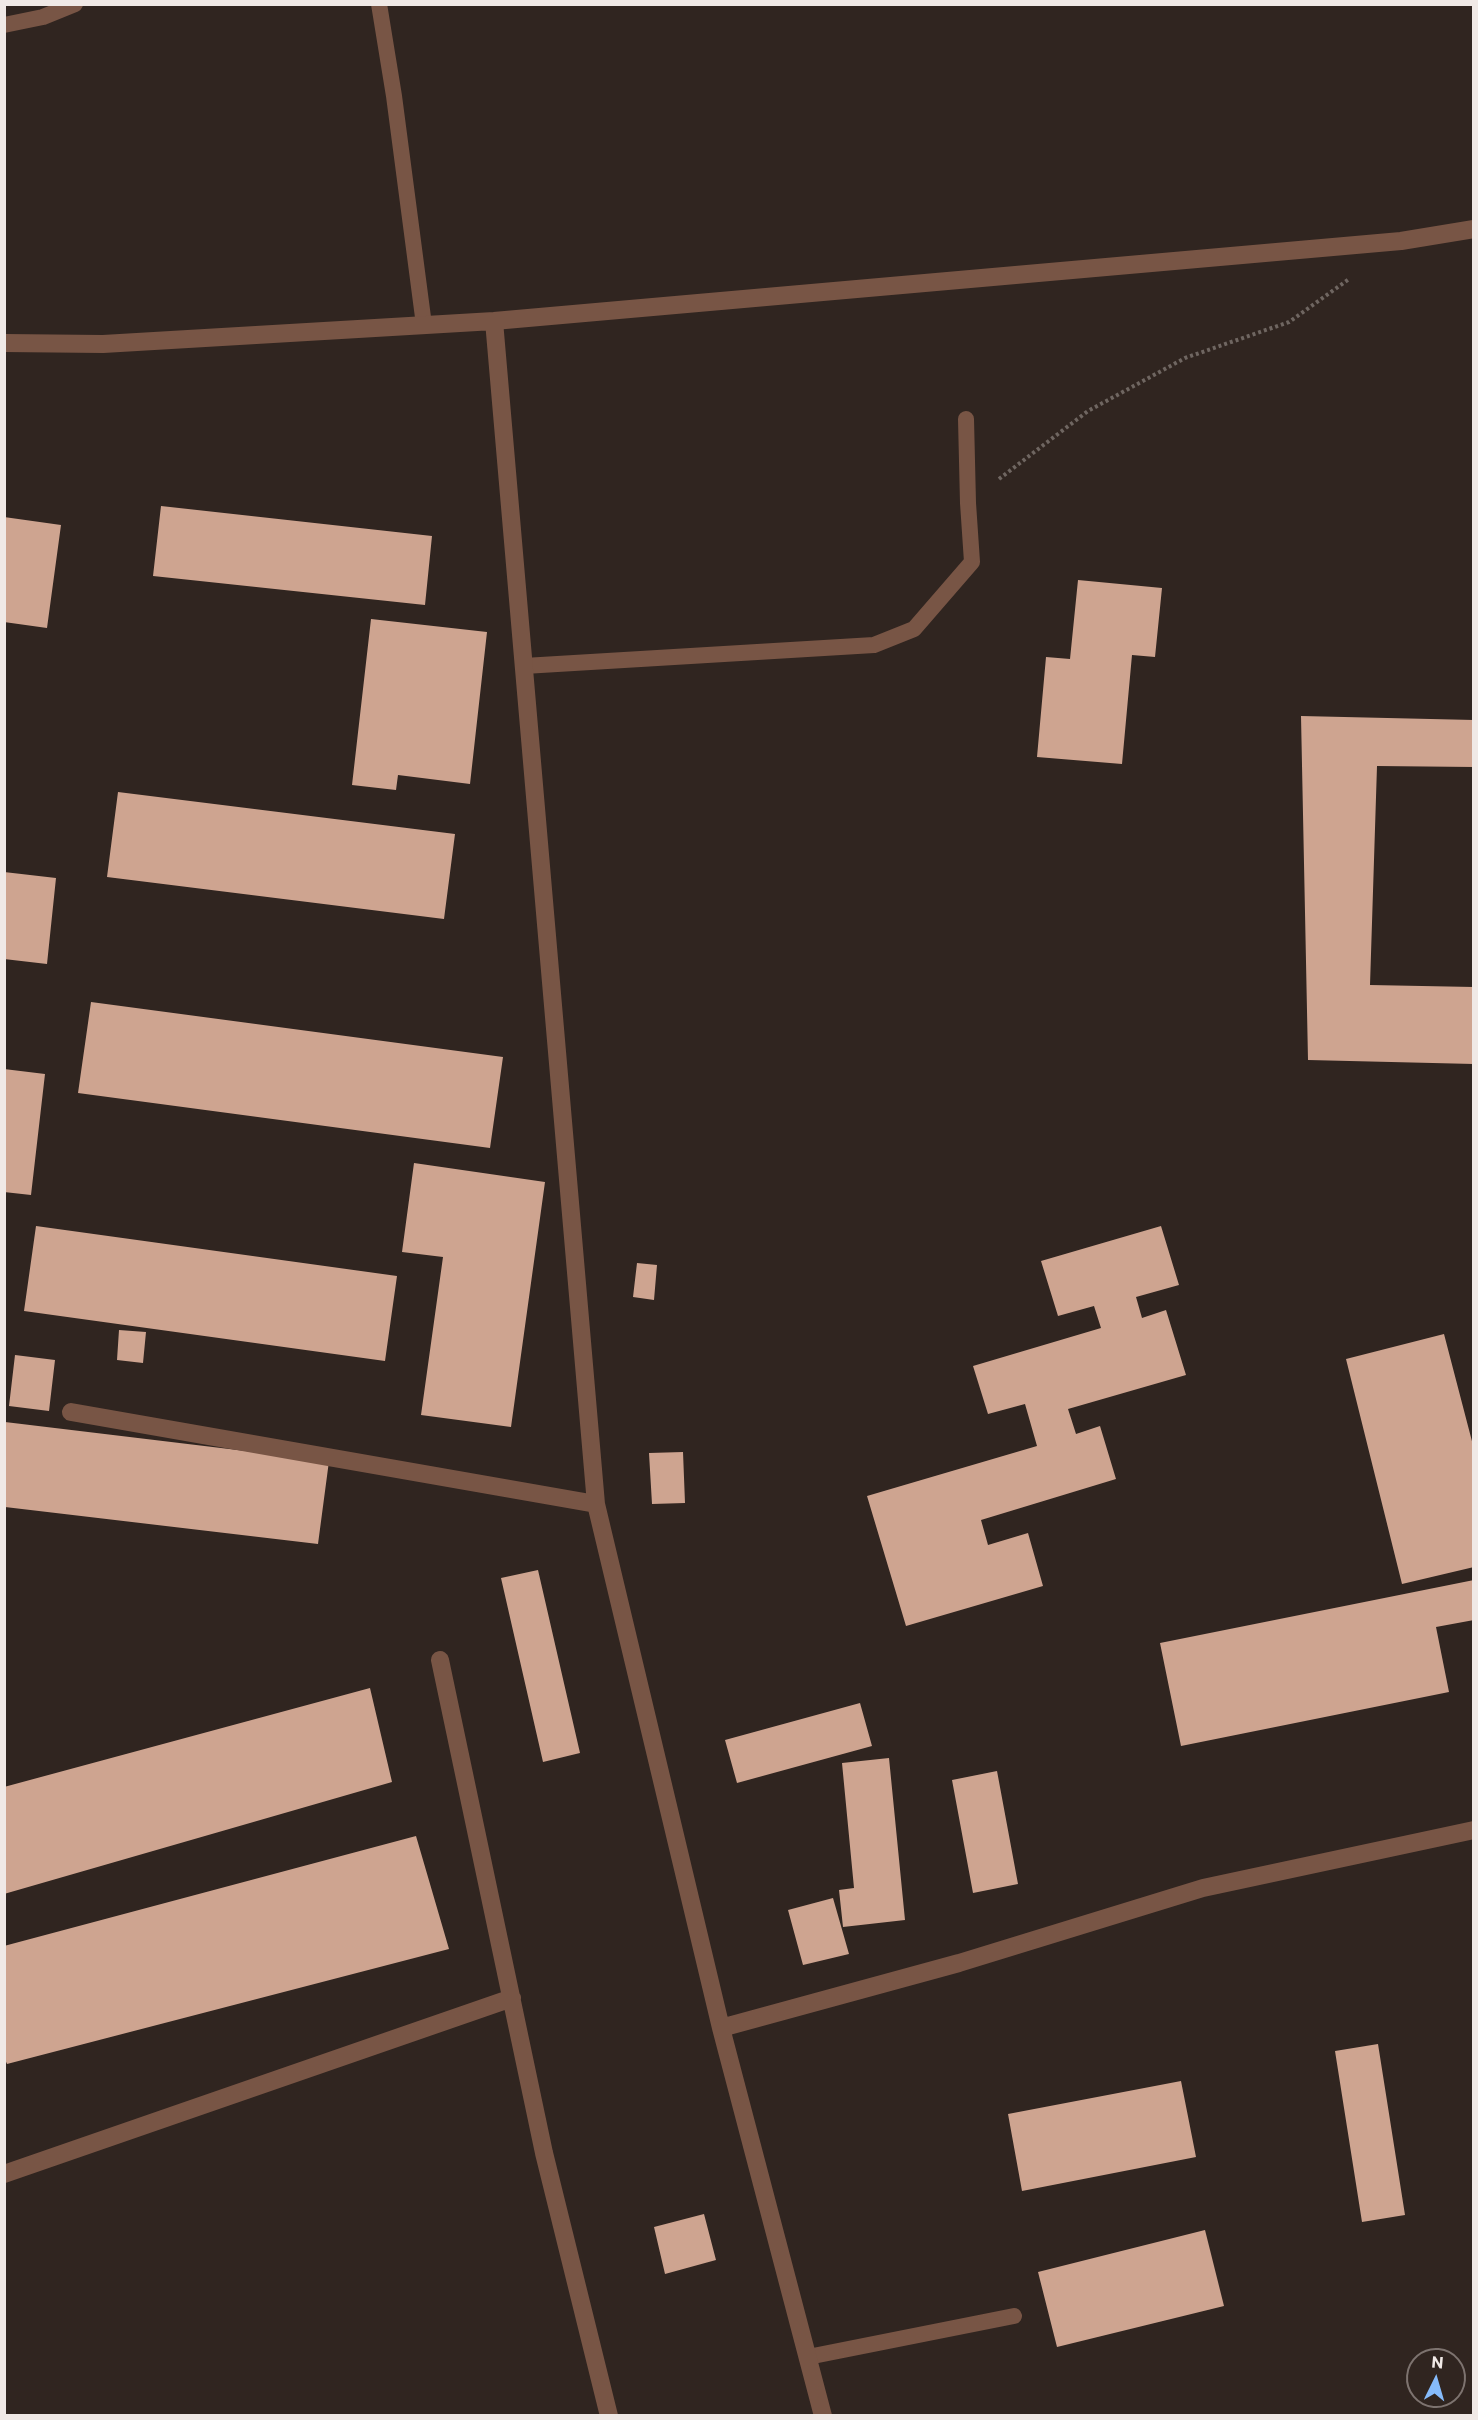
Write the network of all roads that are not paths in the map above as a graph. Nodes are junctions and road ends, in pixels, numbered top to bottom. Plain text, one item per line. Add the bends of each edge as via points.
1 (75, 4) edge
2 (379, 4) edge
3 (4, 25) edge
4 (1473, 229) edge
5 (494, 321) junction
6 (424, 325) junction
7 (4, 343) edge
8 (966, 419) dead end
9 (524, 666) junction
10 (71, 1412) dead end
11 (596, 1504) junction
12 (440, 1660) dead end
13 (1473, 1830) edge
14 (512, 1998) junction
15 (721, 2028) junction
16 (4, 2174) edge
17 (1014, 2316) dead end
18 (807, 2357) junction
19 (609, 2415) edge
20 (823, 2415) edge

1 - 3 lane via 43,17
2 - 6 lane
4 - 5 street via 1401,241
5 - 6 street
5 - 9 street
6 - 7 street via 103,344
8 - 9 lane via 972,562 914,629 874,645
9 - 11 street
10 - 11 street
11 - 15 street
12 - 14 street
13 - 15 street via 1203,1888 959,1963
14 - 16 street
14 - 19 street via 544,2153
15 - 18 street
17 - 18 lane
18 - 20 street

